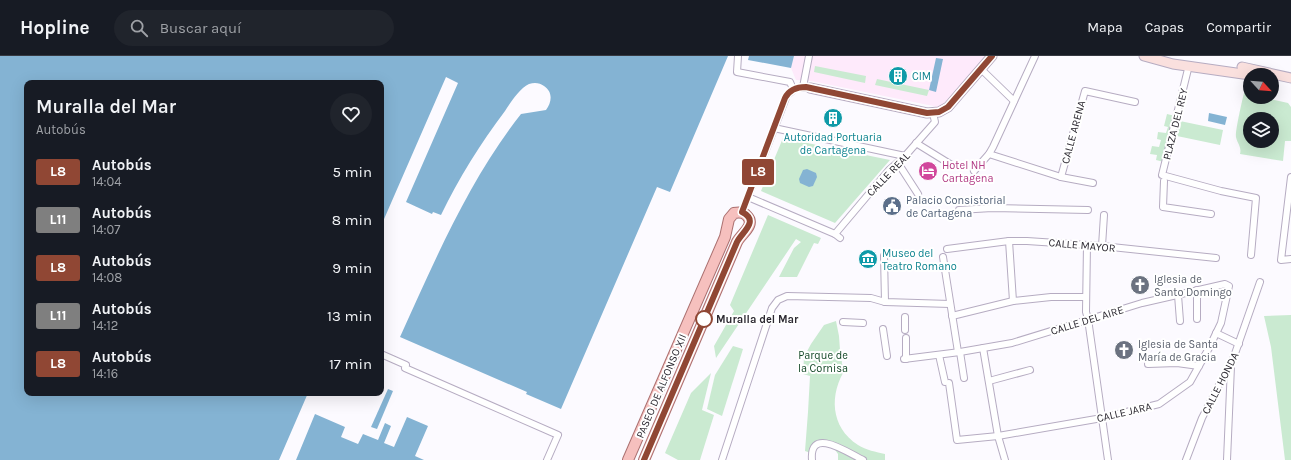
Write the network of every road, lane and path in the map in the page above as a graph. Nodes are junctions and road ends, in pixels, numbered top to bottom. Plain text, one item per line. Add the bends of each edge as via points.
1 (738, 56) edge
2 (810, 56) edge
3 (992, 56) edge
4 (1035, 56) edge
5 (1144, 56) edge
6 (1153, 58) edge
7 (1189, 65) junction
8 (981, 69) junction
9 (1243, 74) edge
10 (1291, 78) edge
11 (1279, 81) edge
12 (1291, 84) edge
13 (806, 87) junction
14 (793, 89) junction
15 (1014, 101) junction
16 (1134, 102) dead end
17 (933, 113) junction
18 (774, 128) junction
19 (916, 144) junction
20 (989, 154) junction
21 (905, 156) junction
22 (898, 163) junction
23 (950, 164) dead end
24 (974, 170) dead end
25 (1061, 177) junction
26 (1291, 177) edge
27 (1164, 181) dead end
28 (1093, 183) dead end
29 (918, 194) dead end
30 (748, 196) junction
31 (959, 210) dead end
32 (1088, 210) dead end
33 (742, 212) junction
34 (1211, 214) dead end
35 (1104, 215) dead end
36 (728, 224) junction
37 (744, 232) junction
38 (1009, 242) junction
39 (1087, 245) junction
40 (1102, 246) junction
41 (947, 249) dead end
42 (1251, 255) dead end
43 (884, 256) dead end
44 (943, 257) dead end
45 (1216, 258) dead end
46 (1291, 259) edge
47 (1260, 282) dead end
48 (1216, 286) joint
49 (1197, 290) junction
50 (1178, 294) junction
51 (1085, 297) junction
52 (1013, 301) junction
53 (885, 302) junction
54 (905, 302) junction
55 (950, 304) junction
56 (905, 310) dead end
57 (952, 316) junction
58 (905, 317) dead end
59 (1088, 319) junction
60 (1197, 319) dead end
61 (1180, 321) dead end
62 (843, 322) dead end
63 (863, 323) dead end
64 (883, 329) dead end
65 (906, 330) dead end
66 (1216, 333) junction
67 (906, 338) dead end
68 (1239, 344) junction
69 (983, 348) junction
70 (959, 352) junction
71 (384, 355) edge
72 (939, 355) junction
73 (887, 356) dead end
74 (1148, 364) dead end
75 (1231, 365) junction
76 (1199, 366) junction
77 (1030, 370) dead end
78 (964, 378) dead end
79 (989, 380) junction
80 (1102, 418) junction
81 (998, 436) junction
82 (548, 460) edge
83 (628, 460) edge
84 (644, 460) edge
85 (722, 460) edge
86 (812, 460) edge
87 (863, 460) edge
88 (1005, 460) edge
89 (1108, 460) edge
90 (1186, 460) edge
91 (1227, 460) edge

1 - 14 street via 737,72 790,82
2 - 13 street
3 - 8 main road
4 - 15 street
5 - 6 main road
6 - 7 main road via 1173,64
7 - 9 main road
7 - 10 main road via 1230,65
7 - 42 street, PLAZA DEL REY via 1162,175 1256,198
8 - 15 street
8 - 17 main road via 948,107 941,112
11 - 12 main road
13 - 14 street
13 - 17 main road
14 - 18 street via 787,95
15 - 20 street
16 - 25 street, CALLE ARENA via 1085,91
17 - 19 street, CALLE REAL via 935,122
18 - 21 street
18 - 30 street
19 - 21 street, CALLE REAL
19 - 23 street
20 - 24 street
20 - 25 street
21 - 22 street, CALLE REAL
22 - 29 street
22 - 30 street, CALLE REAL via 889,170 837,236
25 - 28 street
26 - 46 street via 1281,260
27 - 34 street via 1163,207
30 - 33 street
31 - 32 street
33 - 36 main road via 732,214
33 - 37 main road via 749,220 748,228
35 - 40 street
36 - 37 main road via 736,233
36 - 83 main road, PASEO DE ALFONSO XII via 725,237
37 - 84 main road, PASEO DE ALFONSO XII via 737,242
38 - 39 street, CALLE MAYOR
38 - 41 street, CALLE MAYOR
38 - 52 street
39 - 40 street, CALLE MAYOR
39 - 51 street
40 - 45 street, CALLE MAYOR
43 - 53 street
44 - 55 street
47 - 68 street, CALLE HONDA
48 - 49 street, CALLE DEL AIRE
48 - 66 street, CALLE JARA via 1226,284 1229,288 1221,323
49 - 50 street, CALLE DEL AIRE
49 - 60 street
50 - 59 street, CALLE DEL AIRE
50 - 61 street
51 - 52 street via 1051,296
51 - 59 street
52 - 57 street
53 - 54 street
53 - 85 street via 871,298 787,296 778,300 772,308
54 - 55 street
54 - 56 street
55 - 57 street
57 - 70 street
58 - 65 street
59 - 69 street, CALLE DEL AIRE via 1012,343
59 - 80 street
62 - 63 street
64 - 73 street
66 - 68 street
66 - 76 street, CALLE JARA
67 - 72 street, CALLE DEL AIRE via 905,359
68 - 75 street, CALLE HONDA
69 - 70 street, CALLE DEL AIRE
69 - 79 street
70 - 72 street, CALLE DEL AIRE
70 - 78 street
71 - 82 street via 406,365 405,368 558,435
72 - 81 street, CALLE JARA via 958,440
74 - 76 street via 1170,362
75 - 90 street, CALLE HONDA via 1202,418
75 - 91 street
76 - 80 street, CALLE JARA via 1190,382 1159,404
77 - 79 street
79 - 81 street
80 - 81 street, CALLE JARA
80 - 89 street
81 - 88 street
86 - 87 street via 815,446 828,442

